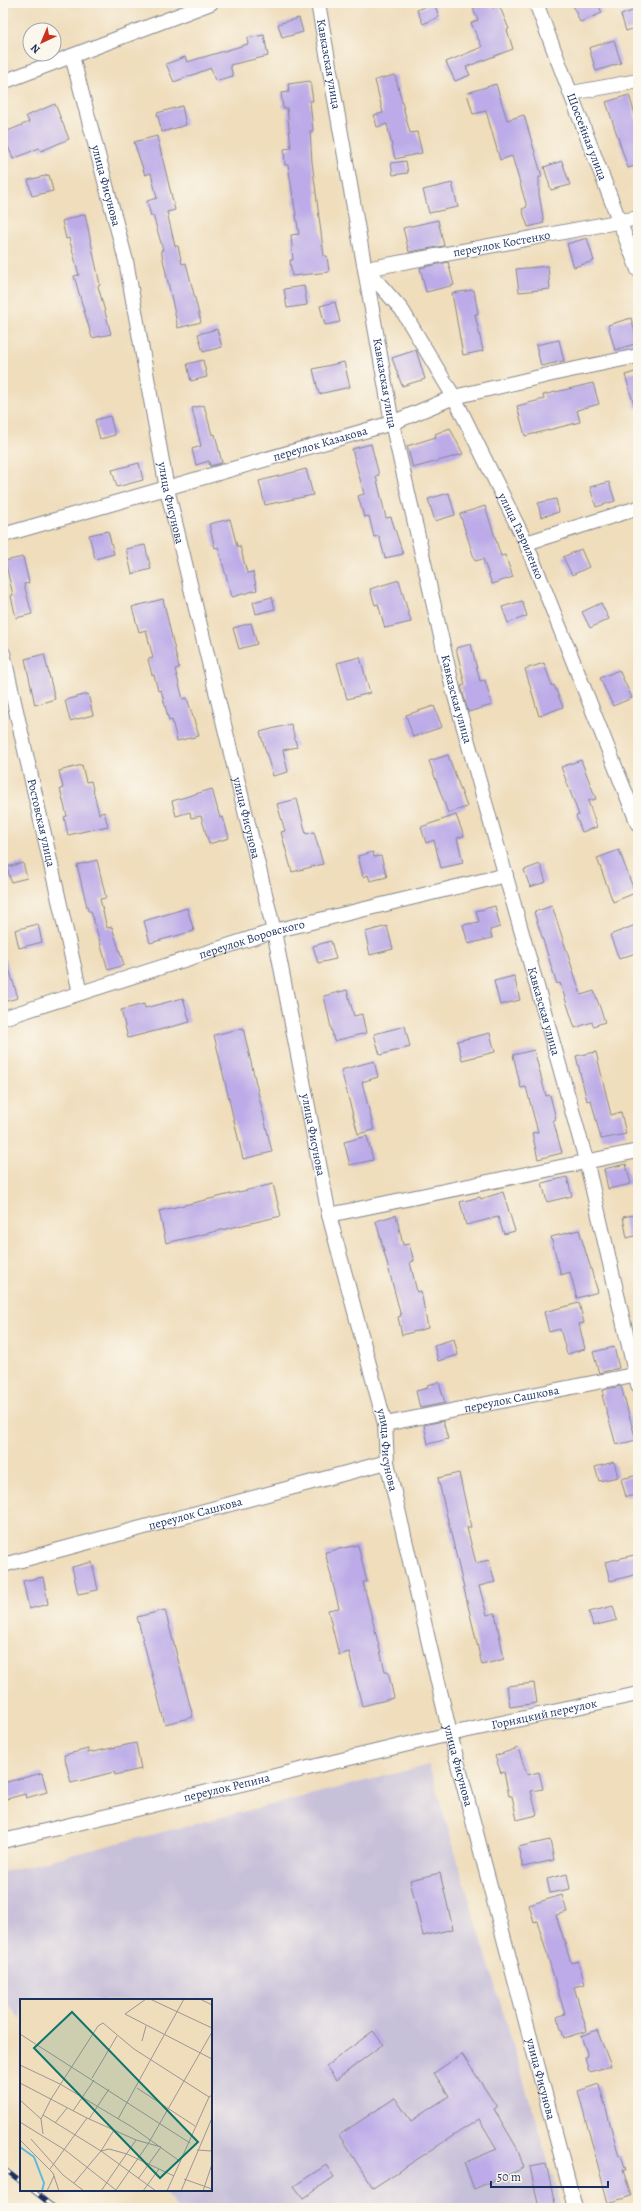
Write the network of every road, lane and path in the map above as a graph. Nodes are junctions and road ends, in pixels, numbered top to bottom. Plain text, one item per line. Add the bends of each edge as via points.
1 (211, 3) edge
2 (318, 3) edge
3 (536, 3) edge
4 (72, 56) junction
5 (638, 81) edge
6 (3, 82) edge
7 (572, 93) junction
8 (638, 218) edge
9 (620, 221) junction
10 (366, 269) junction
11 (638, 270) edge
12 (638, 356) edge
13 (454, 397) junction
14 (392, 423) junction
15 (167, 489) junction
16 (638, 508) edge
17 (3, 535) edge
18 (526, 543) junction
19 (3, 653) edge
20 (635, 809) edge
21 (638, 824) edge
22 (506, 875) junction
23 (274, 931) junction
24 (80, 993) junction
25 (3, 1018) edge
26 (638, 1151) edge
27 (586, 1160) junction
28 (329, 1215) junction
29 (637, 1378) edge
30 (385, 1424) junction
31 (387, 1462) junction
32 (3, 1565) edge
33 (638, 1694) edge
34 (450, 1734) junction
35 (3, 1841) edge
36 (575, 2208) edge

1 - 4 street
2 - 10 street, Кавказская улица
3 - 7 street, Шоссейная улица
4 - 6 street
4 - 15 street, улица Фисунова via 126,261
5 - 7 street
7 - 9 street, Шоссейная улица
8 - 9 street, переулок Костенко
9 - 10 street, переулок Костенко
9 - 11 street, Шоссейная улица
10 - 13 street, улица Гавриленко via 402,310
10 - 14 street, Кавказская улица
12 - 13 street, переулок Казакова
13 - 14 street, переулок Казакова
13 - 18 street, улица Гавриленко
14 - 15 street, переулок Казакова
14 - 22 street, Кавказская улица via 453,688
15 - 17 street, переулок Казакова
15 - 23 street, улица Фисунова
16 - 18 street
18 - 20 street, улица Гавриленко
19 - 24 street, Ростовская улица
20 - 21 street, улица Гавриленко
22 - 23 street, переулок Воровского
22 - 27 street, Кавказская улица
23 - 24 street, переулок Воровского
23 - 28 street, улица Фисунова
24 - 25 street, переулок Воровского
26 - 27 street
27 - 28 street
27 - 29 street, Кавказская улица
28 - 30 street, улица Фисунова
29 - 30 street, переулок Сашкова
30 - 31 street, улица Фисунова
31 - 32 street, переулок Сашкова
31 - 34 street, улица Фисунова
33 - 34 street, Горняцкий переулок
34 - 35 street, переулок Репина
34 - 36 street, улица Фисунова

